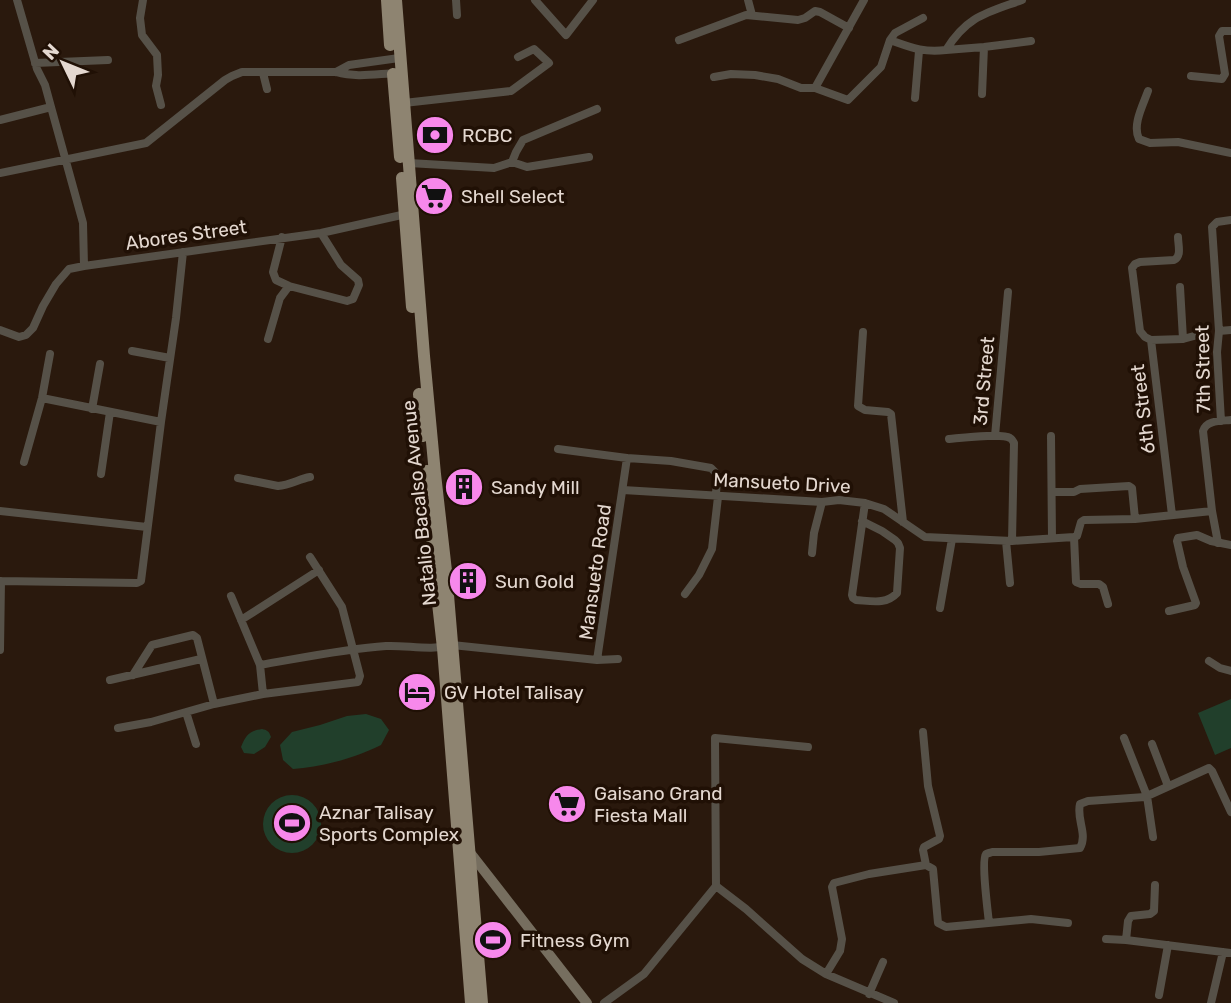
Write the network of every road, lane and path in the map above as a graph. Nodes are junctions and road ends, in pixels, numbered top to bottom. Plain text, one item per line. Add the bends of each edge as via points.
1 (17, 0) edge
2 (143, 0) edge
3 (387, 0) edge
4 (396, 0) edge
5 (456, 0) edge
6 (535, 0) edge
7 (593, 0) edge
8 (748, 0) edge
9 (864, 0) edge
10 (1022, 0) edge
11 (457, 15) dead end
12 (752, 15) junction
13 (923, 19) dead end
14 (849, 28) junction
15 (1231, 31) edge
16 (679, 40) dead end
17 (890, 40) junction
18 (1031, 41) dead end
19 (984, 47) junction
20 (946, 50) junction
21 (919, 51) junction
22 (517, 57) dead end
23 (108, 60) dead end
24 (35, 64) junction
25 (396, 66) junction
26 (263, 72) junction
27 (336, 72) junction
28 (714, 76) dead end
29 (1191, 76) dead end
30 (815, 88) junction
31 (267, 89) dead end
32 (1148, 91) dead end
33 (982, 94) dead end
34 (915, 98) dead end
35 (404, 103) junction
36 (160, 105) dead end
37 (51, 107) junction
38 (597, 110) dead end
39 (0, 121) edge
40 (1231, 153) edge
41 (589, 157) dead end
42 (65, 159) junction
43 (512, 162) junction
44 (409, 163) junction
45 (0, 173) edge
46 (408, 213) junction
47 (1231, 220) edge
48 (321, 233) junction
49 (282, 237) junction
50 (1178, 237) dead end
51 (183, 252) junction
52 (84, 266) junction
53 (289, 286) junction
54 (1180, 287) dead end
55 (1008, 292) dead end
56 (0, 330) edge
57 (1231, 330) edge
58 (1219, 331) junction
59 (863, 332) dead end
60 (1194, 336) dead end
61 (268, 339) dead end
62 (1183, 339) junction
63 (1151, 340) junction
64 (132, 351) dead end
65 (50, 354) dead end
66 (170, 358) junction
67 (100, 363) dead end
68 (42, 398) junction
69 (92, 409) junction
70 (110, 412) junction
71 (1231, 420) edge
72 (1221, 421) junction
73 (161, 422) junction
74 (995, 436) junction
75 (1051, 436) dead end
76 (949, 439) dead end
77 (558, 449) dead end
78 (627, 458) junction
79 (24, 462) dead end
80 (101, 474) dead end
81 (310, 477) dead end
82 (238, 478) dead end
83 (622, 490) junction
84 (1052, 492) junction
85 (717, 497) junction
86 (822, 502) junction
87 (865, 503) junction
88 (1212, 510) junction
89 (0, 511) edge
90 (1172, 515) junction
91 (1135, 519) junction
92 (862, 521) junction
93 (903, 522) junction
94 (147, 527) junction
95 (1074, 537) junction
96 (1052, 538) junction
97 (952, 539) junction
98 (1009, 541) junction
99 (1218, 542) junction
100 (1231, 545) edge
101 (812, 553) dead end
102 (310, 557) dead end
103 (319, 570) junction
104 (1, 581) edge
105 (1010, 583) dead end
106 (685, 594) dead end
107 (231, 596) dead end
108 (1108, 604) dead end
109 (940, 608) dead end
110 (1169, 611) dead end
111 (242, 620) junction
112 (1, 632) edge
113 (447, 646) junction
114 (0, 650) edge
115 (354, 650) junction
116 (201, 659) junction
117 (618, 659) dead end
118 (597, 660) junction
119 (1209, 661) dead end
120 (260, 665) junction
121 (1231, 671) edge
122 (133, 675) junction
123 (110, 680) dead end
124 (263, 694) junction
125 (214, 704) junction
126 (186, 712) junction
127 (118, 728) dead end
128 (923, 732) dead end
129 (1124, 738) dead end
130 (196, 744) dead end
131 (1152, 744) dead end
132 (808, 747) dead end
133 (1168, 786) junction
134 (1147, 796) junction
135 (1231, 812) edge
136 (1153, 837) dead end
137 (463, 851) junction
138 (926, 864) junction
139 (1155, 885) dead end
140 (716, 886) junction
141 (989, 923) junction
142 (1068, 923) dead end
143 (1106, 939) dead end
144 (1126, 940) junction
145 (1168, 945) junction
146 (1227, 953) edge
147 (883, 962) dead end
148 (826, 974) junction
149 (869, 994) junction
150 (1159, 995) dead end
151 (471, 1003) edge
152 (482, 1003) edge
153 (587, 1003) edge
154 (604, 1003) edge
155 (894, 1003) edge
156 (1211, 1003) edge

1 - 24 street
2 - 36 street via 142,35 157,55
3 - 25 main road, Natalio Bacalso Avenue
4 - 25 main road, Natalio Bacalso Avenue
5 - 11 street
6 - 7 street via 566,35
8 - 12 street
9 - 14 street
10 - 20 street via 971,20
12 - 14 street via 798,20 815,11
12 - 16 street
13 - 17 street
14 - 30 street
15 - 29 street via 1219,36 1222,79
17 - 21 street
17 - 30 street via 881,67 850,100
18 - 19 street
19 - 20 street
19 - 33 street
20 - 21 street
21 - 34 street
22 - 35 street via 534,49 549,63 511,91
23 - 24 street
24 - 37 street
25 - 27 street via 349,65
25 - 27 street via 363,76
25 - 35 main road, Natalio Bacalso Avenue
25 - 46 main road, Natalio Bacalso Avenue
26 - 27 street
26 - 31 street
26 - 42 street via 232,76 146,143
28 - 30 street via 755,75
32 - 40 street via 1137,123 1139,139
35 - 44 main road, Natalio Bacalso Avenue
37 - 39 street
37 - 42 street
38 - 43 street via 523,140
41 - 43 street via 527,167
42 - 45 street
42 - 52 street via 83,223
43 - 44 street via 494,168
44 - 46 main road, Natalio Bacalso Avenue
46 - 48 street, Abores Street
46 - 113 main road, Natalio Bacalso Avenue via 446,571
47 - 58 street, 7th Street via 1213,224
48 - 49 street, Abores Street
48 - 53 street via 341,265 358,280 353,299
49 - 51 street, Abores Street
49 - 53 street via 273,272
50 - 63 street, 6th Street via 1177,258 1140,262 1132,268 1140,331
51 - 52 street, Abores Street
51 - 66 street
52 - 56 street, Abores Street via 69,269 56,284 26,335
53 - 61 street via 280,298
54 - 62 street
55 - 74 street, 3rd Street
57 - 58 street
58 - 72 street, 7th Street
59 - 93 street via 858,406 892,416
60 - 62 street
62 - 63 street
63 - 90 street, 6th Street
64 - 66 street
65 - 68 street
66 - 73 street
67 - 69 street
68 - 69 street
68 - 79 street
69 - 70 street
70 - 73 street
70 - 80 street
71 - 72 street
72 - 88 street, 7th Street via 1209,423 1203,431
73 - 94 street
74 - 76 street
74 - 98 street, 3rd Street via 1014,443
75 - 84 street
77 - 78 street
78 - 83 street, Mansueto Road
78 - 85 street via 711,468 717,474
81 - 82 street via 285,485
83 - 85 street, Mansueto Drive
83 - 118 street, Mansueto Road
84 - 91 street via 1129,486
84 - 96 street
85 - 86 street, Mansueto Drive
85 - 106 street via 712,549
86 - 87 street, Mansueto Drive
86 - 101 street
87 - 92 street
87 - 93 street, Mansueto Drive
88 - 90 street
88 - 99 street, 7th Street
89 - 94 street
90 - 91 street
91 - 95 street via 1084,520
92 - 92 street via 852,595 881,602 896,596 900,548 895,540
93 - 97 street, Mansueto Drive via 925,537
94 - 104 street via 139,583
95 - 96 street, Mansueto Drive
95 - 108 street via 1076,582 1099,584
96 - 98 street, Mansueto Drive
97 - 98 street, Mansueto Drive
97 - 109 street
98 - 105 street
99 - 100 street
99 - 110 street via 1197,536 1177,540 1196,603
102 - 103 street
103 - 111 street
103 - 115 street via 342,607
104 - 112 street
107 - 111 street
111 - 120 street
112 - 114 street
113 - 115 street, Mansueto Road
113 - 118 street, Mansueto Road
113 - 137 main road, Natalio Bacalso Avenue
115 - 120 street, Mansueto Road
115 - 124 street via 358,682
116 - 122 street
116 - 122 street via 197,638 191,634 152,645
116 - 125 street
117 - 118 street
119 - 121 street
120 - 124 street
122 - 123 street
124 - 125 street
125 - 126 street
126 - 127 street
126 - 130 street
128 - 138 street via 928,786 940,836 923,848
129 - 134 street
131 - 133 street
132 - 140 street via 715,738
133 - 134 street
133 - 135 street via 1209,768
134 - 136 street
134 - 141 street via 1080,803 1084,838 1080,848 987,854
137 - 151 main road, Natalio Bacalso Avenue
137 - 152 main road, Natalio Bacalso Avenue
137 - 153 street
138 - 141 street via 933,869 938,923 946,927
138 - 148 street via 834,883 842,939
139 - 144 street via 1154,911 1130,916
140 - 148 street
140 - 154 street via 644,974
141 - 142 street via 1031,919
143 - 144 street
144 - 145 street
145 - 146 street
145 - 150 street
146 - 156 street
147 - 149 street
148 - 149 street
149 - 155 street

